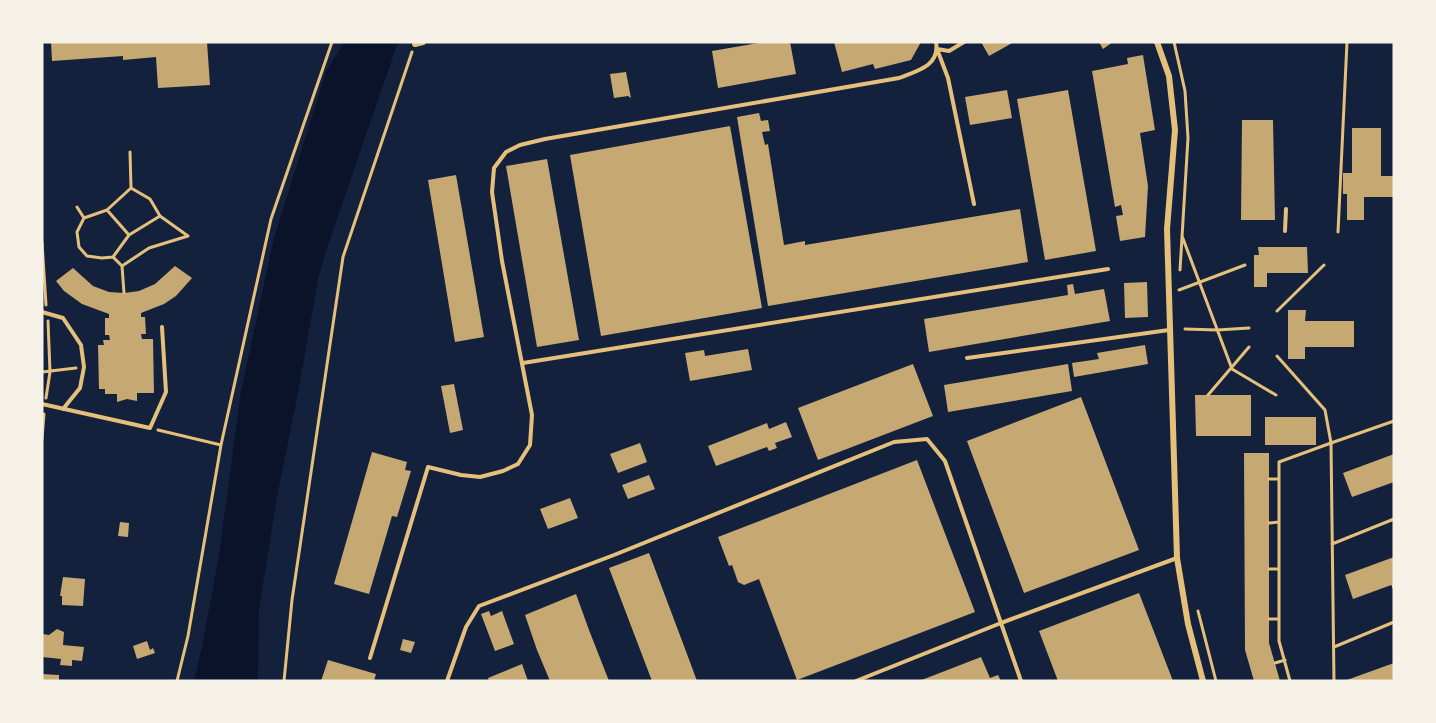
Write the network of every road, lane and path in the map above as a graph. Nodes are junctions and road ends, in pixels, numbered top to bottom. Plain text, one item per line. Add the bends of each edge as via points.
1 (332, 42) edge
2 (423, 42) edge
3 (936, 42) edge
4 (964, 42) edge
5 (1157, 42) edge
6 (1174, 42) edge
7 (1347, 42) edge
8 (415, 44) joint
9 (937, 49) junction
10 (130, 152) dead end
11 (131, 188) junction
12 (974, 204) dead end
13 (77, 207) dead end
14 (1286, 209) dead end
15 (107, 210) junction
16 (160, 216) junction
17 (84, 218) junction
18 (1285, 231) dead end
19 (1338, 232) dead end
20 (1181, 234) junction
21 (129, 235) junction
22 (42, 242) edge
23 (113, 257) junction
24 (1245, 265) dead end
25 (1324, 265) dead end
26 (122, 266) junction
27 (1108, 269) dead end
28 (1198, 282) junction
29 (124, 293) dead end
30 (1277, 311) dead end
31 (44, 313) edge
32 (1181, 324) dead end
33 (162, 327) dead end
34 (1249, 328) dead end
35 (1185, 329) dead end
36 (1169, 330) junction
37 (1217, 330) junction
38 (1181, 335) dead end
39 (1249, 348) dead end
40 (1276, 356) dead end
41 (967, 358) dead end
42 (523, 363) junction
43 (84, 367) junction
44 (1232, 369) junction
45 (42, 372) edge
46 (50, 372) junction
47 (1208, 395) dead end
48 (1276, 395) dead end
49 (44, 404) edge
50 (63, 409) junction
51 (1394, 421) edge
52 (150, 428) junction
53 (42, 439) edge
54 (1331, 443) junction
55 (221, 445) junction
56 (1269, 479) dead end
57 (1279, 479) junction
58 (1394, 519) edge
59 (1279, 522) junction
60 (1269, 523) dead end
61 (1332, 544) junction
62 (1177, 558) junction
63 (1269, 569) dead end
64 (1279, 569) junction
65 (1197, 610) dead end
66 (1269, 619) dead end
67 (1280, 619) junction
68 (1394, 622) edge
69 (1001, 623) junction
70 (1334, 647) junction
71 (370, 658) dead end
72 (1285, 660) junction
73 (1275, 663) dead end
74 (177, 681) edge
75 (284, 681) edge
76 (447, 681) edge
77 (856, 681) edge
78 (1021, 681) edge
79 (1203, 681) edge
80 (1216, 681) edge
81 (1290, 681) edge
82 (1334, 681) edge

1 - 55 path via 272,219
2 - 8 street
3 - 9 lane
4 - 9 lane via 949,51
5 - 36 street via 1169,76 1175,130 1167,229
6 - 20 path via 1185,92 1188,138
7 - 19 path
8 - 75 path via 343,257 292,600
9 - 12 lane via 948,78
9 - 42 lane via 933,61 924,68 899,78 545,139 506,152 494,168 492,192
10 - 11 path
11 - 15 path
11 - 16 path via 150,200
13 - 17 path
14 - 18 lane
15 - 17 path
15 - 21 path
16 - 21 path
16 - 26 path via 188,236 148,248
17 - 23 path via 77,232 79,247 87,256
20 - 28 path
20 - 28 path via 1179,290
21 - 23 path
22 - 31 path
23 - 26 path
24 - 28 path
25 - 30 path
26 - 29 path
27 - 42 lane
28 - 37 path
31 - 43 lane via 63,318 81,345
31 - 46 path
32 - 38 path
33 - 52 lane via 166,392
34 - 37 path
35 - 37 path
36 - 41 lane
36 - 62 street
37 - 44 path
39 - 44 path
40 - 54 path via 1325,410
42 - 71 lane via 532,415 530,445 518,464 480,477 428,467
43 - 46 path
43 - 50 lane via 81,388
44 - 47 path
44 - 48 path
45 - 46 path
46 - 49 path
49 - 50 lane
49 - 53 path
50 - 52 lane
51 - 54 path
52 - 55 path
54 - 57 path via 1279,462
54 - 61 path
55 - 74 path
56 - 57 path
57 - 59 path
58 - 61 path
59 - 60 path
59 - 64 path
61 - 70 path
62 - 69 lane
62 - 79 street
63 - 64 path
64 - 67 path
65 - 80 path
66 - 67 path
67 - 72 path via 1279,641
68 - 70 path
69 - 76 lane via 945,461 927,439 894,442 479,606 466,627
69 - 77 lane
69 - 78 lane
70 - 82 path
72 - 73 path
72 - 81 path

